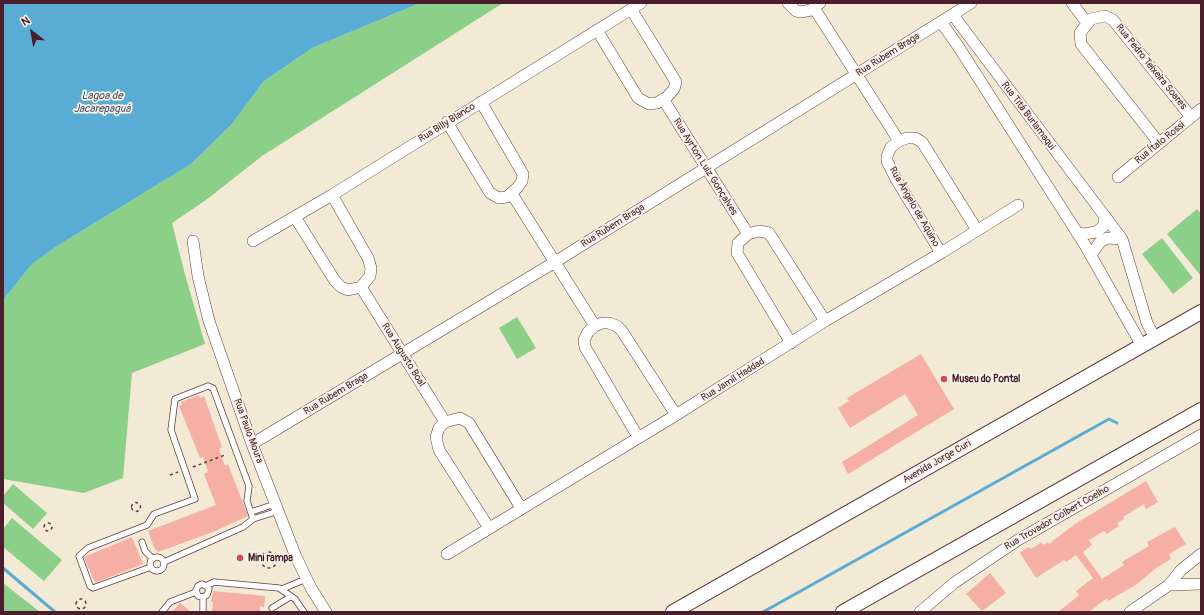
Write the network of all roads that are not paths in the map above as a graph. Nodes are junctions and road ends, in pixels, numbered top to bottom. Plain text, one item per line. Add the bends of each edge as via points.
1 (788, 3) edge
2 (971, 3) edge
3 (1072, 3) edge
4 (636, 6) edge
5 (817, 6) edge
6 (953, 15) junction
7 (941, 22) junction
8 (1088, 23) junction
9 (596, 30) junction
10 (857, 75) junction
11 (663, 99) junction
12 (481, 102) junction
13 (1201, 109) edge
14 (1191, 117) junction
15 (447, 122) junction
16 (898, 141) junction
17 (1159, 143) junction
18 (706, 169) junction
19 (1118, 176) dead end
20 (512, 194) junction
21 (332, 195) junction
22 (1018, 205) dead end
23 (1105, 216) junction
24 (295, 217) junction
25 (977, 230) junction
26 (1077, 232) junction
27 (748, 234) junction
28 (1122, 239) junction
29 (193, 241) dead end
30 (253, 241) dead end
31 (941, 253) junction
32 (1091, 255) junction
33 (555, 262) junction
34 (361, 287) junction
35 (1201, 312) edge
36 (825, 321) junction
37 (595, 326) junction
38 (1155, 338) junction
39 (791, 343) junction
40 (1142, 346) junction
41 (403, 354) junction
42 (1201, 410) edge
43 (676, 415) junction
44 (445, 422) junction
45 (1201, 435) edge
46 (638, 437) junction
47 (252, 444) junction
48 (277, 507) junction
49 (522, 508) junction
50 (251, 512) junction
51 (253, 519) junction
52 (489, 528) junction
53 (142, 542) dead end
54 (448, 554) dead end
55 (1201, 554) edge
56 (153, 559) junction
57 (164, 562) junction
58 (151, 567) junction
59 (306, 579) junction
60 (1201, 584) edge
61 (1170, 585) junction
62 (206, 586) junction
63 (282, 589) junction
64 (196, 592) junction
65 (203, 597) junction
66 (290, 597) junction
67 (272, 608) dead end
68 (162, 612) edge
69 (203, 612) edge
70 (304, 612) edge
71 (326, 612) edge
72 (673, 612) edge
73 (843, 612) edge
74 (920, 612) edge
75 (1130, 612) edge

1 - 5 street via 796,11 801,12
2 - 6 street, Rua Rubem Braga
3 - 8 street
4 - 9 street, Rua Billy Blanco
4 - 11 street via 676,82 670,94
5 - 10 street
6 - 7 street, Rua Rubem Braga
6 - 23 street, Rua Titá Burlamaqui
7 - 10 street, Rua Rubem Braga
7 - 26 street, Rua Titá Burlamaqui
8 - 14 street, Rua Pedro Teixeira Soares via 1100,16 1113,20
8 - 17 street via 1080,33 1081,44
9 - 11 street via 638,98 649,104
9 - 12 street, Rua Billy Blanco
10 - 16 street
10 - 18 street, Rua Rubem Braga
11 - 18 street, Rua Ayrton Luiz Gonçalves
12 - 15 street, Rua Billy Blanco
12 - 20 street via 523,174 522,181
13 - 14 street, Rua Ítalo Rossi
14 - 17 street, Rua Ítalo Rossi
15 - 20 street via 490,193 499,198
15 - 21 street, Rua Billy Blanco
16 - 25 street via 914,138 922,142
16 - 31 street, Rua Ângelo de Aquino via 891,147 887,156 888,161
17 - 19 street, Rua Ítalo Rossi
18 - 27 street, Rua Ayrton Luiz Gonçalves
18 - 33 street, Rua Rubem Braga
20 - 33 street
21 - 24 street, Rua Billy Blanco
21 - 34 street via 372,268 370,276
22 - 25 street, Rua Jamil Haddad
23 - 26 street via 1104,226 1096,232
23 - 28 street, Rua Titá Burlamaqui
24 - 30 street, Rua Billy Blanco
24 - 34 street via 335,281 348,290
25 - 31 street, Rua Jamil Haddad
26 - 32 street, Rua Titá Burlamaqui
27 - 36 street via 759,231 769,233
27 - 39 street via 738,242 737,253
28 - 32 street via 1107,238 1100,242
28 - 38 street via 1147,323
29 - 47 street, Rua Paulo Moura via 208,321
31 - 36 street, Rua Jamil Haddad
32 - 40 street, Rua Titá Burlamaqui
33 - 37 street
33 - 41 street, Rua Rubem Braga
34 - 41 street, Rua Augusto Boal
35 - 38 street, Avenida Jorge Curi
36 - 39 street, Rua Jamil Haddad
37 - 43 street via 609,323 622,331
37 - 46 street via 584,340 585,347
38 - 40 street, Avenida Jorge Curi
39 - 43 street, Rua Jamil Haddad
40 - 72 street, Avenida Jorge Curi
41 - 44 street, Rua Augusto Boal
41 - 47 street, Rua Rubem Braga
42 - 73 street
43 - 46 street, Rua Jamil Haddad
44 - 49 street via 460,418 469,423
44 - 52 street via 439,428 436,437 439,450
45 - 74 street, Rua Trovador Colbert Coelho via 1018,540 954,583
46 - 49 street, Rua Jamil Haddad
47 - 48 street, Rua Paulo Moura
48 - 50 lane
48 - 51 lane
48 - 59 street, Rua Paulo Moura
49 - 52 street, Rua Jamil Haddad
50 - 51 lane
50 - 58 lane via 247,501 249,486 213,388 208,386 175,399 170,430 195,499 154,514 147,525 88,548 79,556 93,588
51 - 57 lane via 243,527
52 - 54 street, Rua Jamil Haddad
53 - 56 lane via 145,551
55 - 61 street via 1181,570
56 - 57 lane via 158,558
56 - 58 lane
57 - 58 lane via 163,568 159,570
59 - 63 lane
59 - 71 street, Rua Paulo Moura
60 - 61 street
61 - 75 street
62 - 63 lane via 214,582
62 - 64 lane via 200,585
62 - 65 lane via 209,589 208,593
63 - 66 lane
64 - 65 lane via 198,596
64 - 68 lane via 170,602
65 - 69 lane
66 - 67 lane
66 - 70 lane via 295,598

